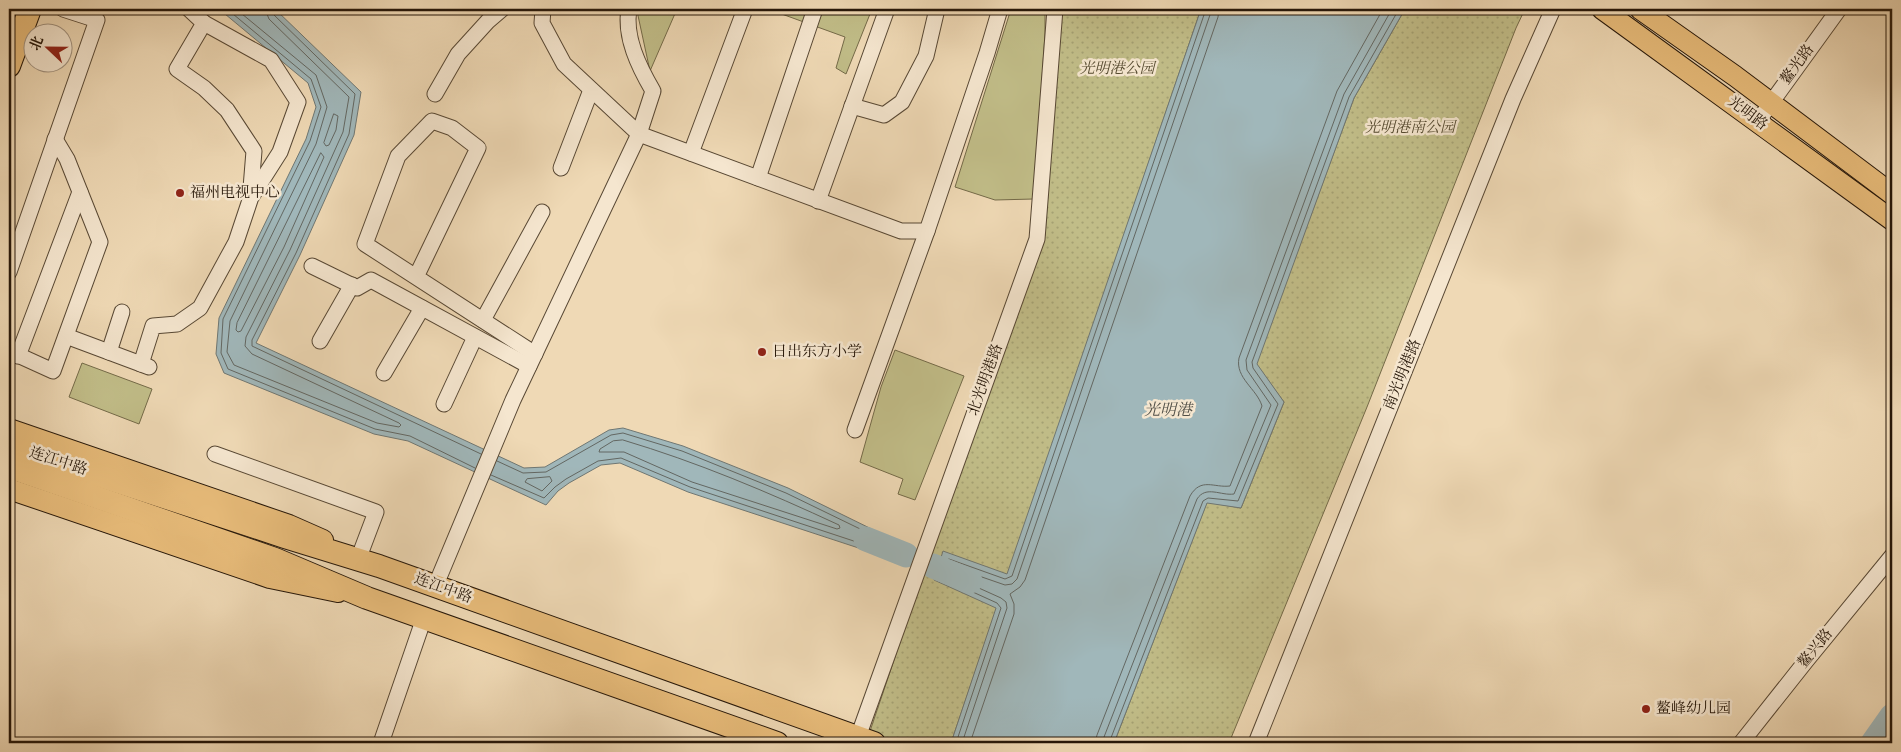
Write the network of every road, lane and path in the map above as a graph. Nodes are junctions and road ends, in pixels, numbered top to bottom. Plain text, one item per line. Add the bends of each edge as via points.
1 (30, 9) edge
2 (63, 9) edge
3 (189, 9) edge
4 (502, 9) edge
5 (543, 9) edge
6 (629, 9) edge
7 (745, 9) edge
8 (815, 9) edge
9 (887, 9) edge
10 (937, 9) edge
11 (1000, 9) edge
12 (1055, 9) edge
13 (1553, 9) edge
14 (1602, 9) edge
15 (1640, 9) edge
16 (1840, 9) edge
17 (99, 14) edge
18 (204, 22) junction
19 (9, 66) edge
20 (591, 90) junction
21 (436, 94) dead end
22 (1771, 103) junction
23 (852, 106) junction
24 (1758, 121) junction
25 (639, 134) junction
26 (55, 139) junction
27 (691, 153) junction
28 (561, 168) dead end
29 (758, 178) junction
30 (80, 192) junction
31 (1892, 194) edge
32 (250, 200) junction
33 (818, 201) junction
34 (542, 212) dead end
35 (1892, 220) edge
36 (927, 230) junction
37 (312, 266) dead end
38 (9, 272) edge
39 (416, 277) junction
40 (352, 285) junction
41 (422, 308) junction
42 (122, 312) dead end
43 (483, 320) junction
44 (66, 336) junction
45 (476, 337) junction
46 (320, 341) dead end
47 (109, 352) junction
48 (14, 353) edge
49 (532, 360) junction
50 (384, 373) dead end
51 (444, 404) dead end
52 (9, 429) edge
53 (855, 430) dead end
54 (9, 446) edge
55 (215, 454) dead end
56 (9, 467) edge
57 (9, 489) edge
58 (1892, 556) edge
59 (358, 557) junction
60 (379, 566) junction
61 (435, 586) junction
62 (367, 598) junction
63 (424, 618) junction
64 (866, 740) edge
65 (381, 743) edge
66 (777, 743) edge
67 (1256, 743) edge
68 (1741, 743) edge

1 - 19 highway
2 - 17 street
3 - 18 street
4 - 21 street via 458,54
5 - 20 street via 542,23 564,64
6 - 25 street via 627,21 638,67 653,91
7 - 27 street
8 - 29 street
9 - 23 street
10 - 23 street via 926,56 902,102 884,115
11 - 36 street
12 - 64 street, 北光明港路 via 1037,238
13 - 67 street, 南光明港路 via 1516,92
14 - 24 main road, 光明路
15 - 22 main road, 光明路
16 - 22 street, 鳌光路
17 - 26 street
18 - 32 street via 177,69 227,110 254,151
18 - 32 street via 271,60 298,102 280,152
20 - 25 street
20 - 28 street
22 - 24 street, 鳌光路
22 - 31 main road, 光明路
23 - 33 street
24 - 35 main road, 光明路
25 - 27 street
25 - 49 street
26 - 30 street
26 - 38 street
27 - 29 street
29 - 33 street
30 - 44 street via 100,242
30 - 48 street
32 - 47 street via 236,242 200,308 177,324 153,326 145,366
33 - 36 street via 901,231
34 - 43 street
36 - 53 street
37 - 40 street
39 - 39 street via 365,244 398,156 432,121 452,128 478,148
39 - 43 street
40 - 41 street via 357,288 371,280
40 - 46 street
41 - 45 street
41 - 50 street
42 - 47 street
43 - 49 street
44 - 47 street
44 - 48 street via 53,371
45 - 49 street
45 - 51 street
49 - 61 street
52 - 59 main road via 289,525
54 - 60 highway, 连江中路
55 - 59 street via 376,512
56 - 62 highway, 连江中路 via 275,560
57 - 62 main road via 270,578
58 - 68 street, 鳌兴路
59 - 60 main road
60 - 61 highway, 连江中路
61 - 64 highway, 连江中路
62 - 63 highway, 连江中路
63 - 65 street
63 - 66 highway, 连江中路

